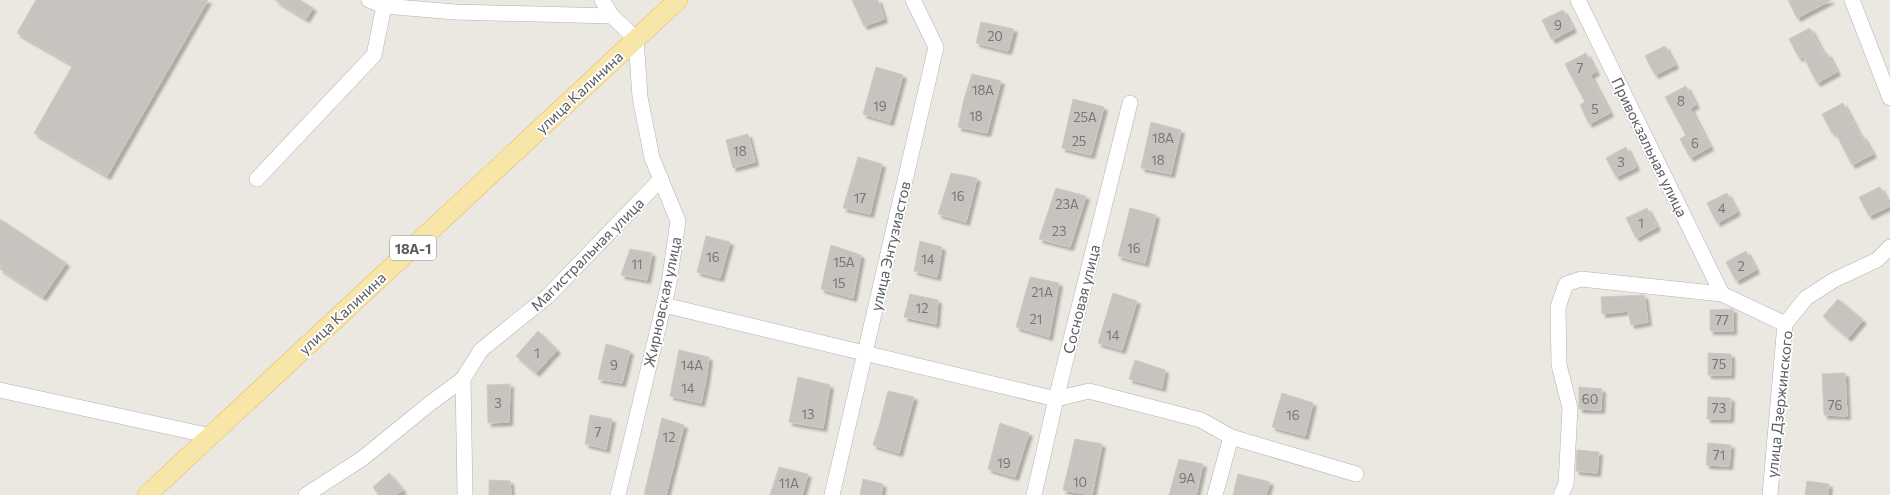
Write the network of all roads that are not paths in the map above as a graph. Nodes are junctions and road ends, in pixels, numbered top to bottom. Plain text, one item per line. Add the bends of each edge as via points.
1 (369, 0) edge
2 (602, 0) edge
3 (678, 0) edge
4 (913, 0) edge
5 (1578, 0) edge
6 (1852, 0) edge
7 (384, 6) junction
8 (612, 16) junction
9 (636, 39) junction
10 (1890, 98) edge
11 (1130, 103) dead end
12 (257, 179) dead end
13 (661, 179) junction
14 (1890, 247) edge
15 (1722, 294) junction
16 (664, 305) junction
17 (1785, 324) junction
18 (865, 353) junction
19 (463, 379) junction
20 (0, 390) edge
21 (1056, 399) junction
22 (211, 436) junction
23 (1230, 438) junction
24 (1356, 474) dead end
25 (147, 495) edge
26 (306, 495) edge
27 (465, 495) edge
28 (618, 495) edge
29 (832, 495) edge
30 (1034, 495) edge
31 (1215, 495) edge
32 (1561, 495) edge
33 (1770, 495) edge

1 - 7 street
2 - 8 street
3 - 9 main road, улица Калинина / 18А-1
4 - 18 street, улица Энтузиастов via 936,47
5 - 15 street, Привокзальная улица
6 - 10 street
7 - 8 street via 455,12
7 - 12 street via 374,55
8 - 9 street
9 - 13 street, Жирновская улица via 640,97 652,158
9 - 22 main road, улица Калинина / 18А-1
11 - 21 street, Сосновая улица
13 - 16 street, Жирновская улица via 678,221
13 - 19 street, Магистральная улица via 548,296 481,350
14 - 17 street, улица Дзержинского via 1877,260 1834,280 1806,298
15 - 17 street
15 - 32 street via 1581,279 1566,284 1558,307 1559,365 1570,408 1566,484
16 - 18 street
16 - 28 street, Жирновская улица
17 - 33 street, улица Дзержинского
18 - 21 street
18 - 29 street, улица Энтузиастов
19 - 26 street, Магистральная улица via 363,458
19 - 27 street
20 - 22 street
21 - 23 street via 1089,391 1201,420
21 - 30 street, Сосновая улица
22 - 25 main road, улица Калинина / 18А-1
23 - 24 street
23 - 31 street

